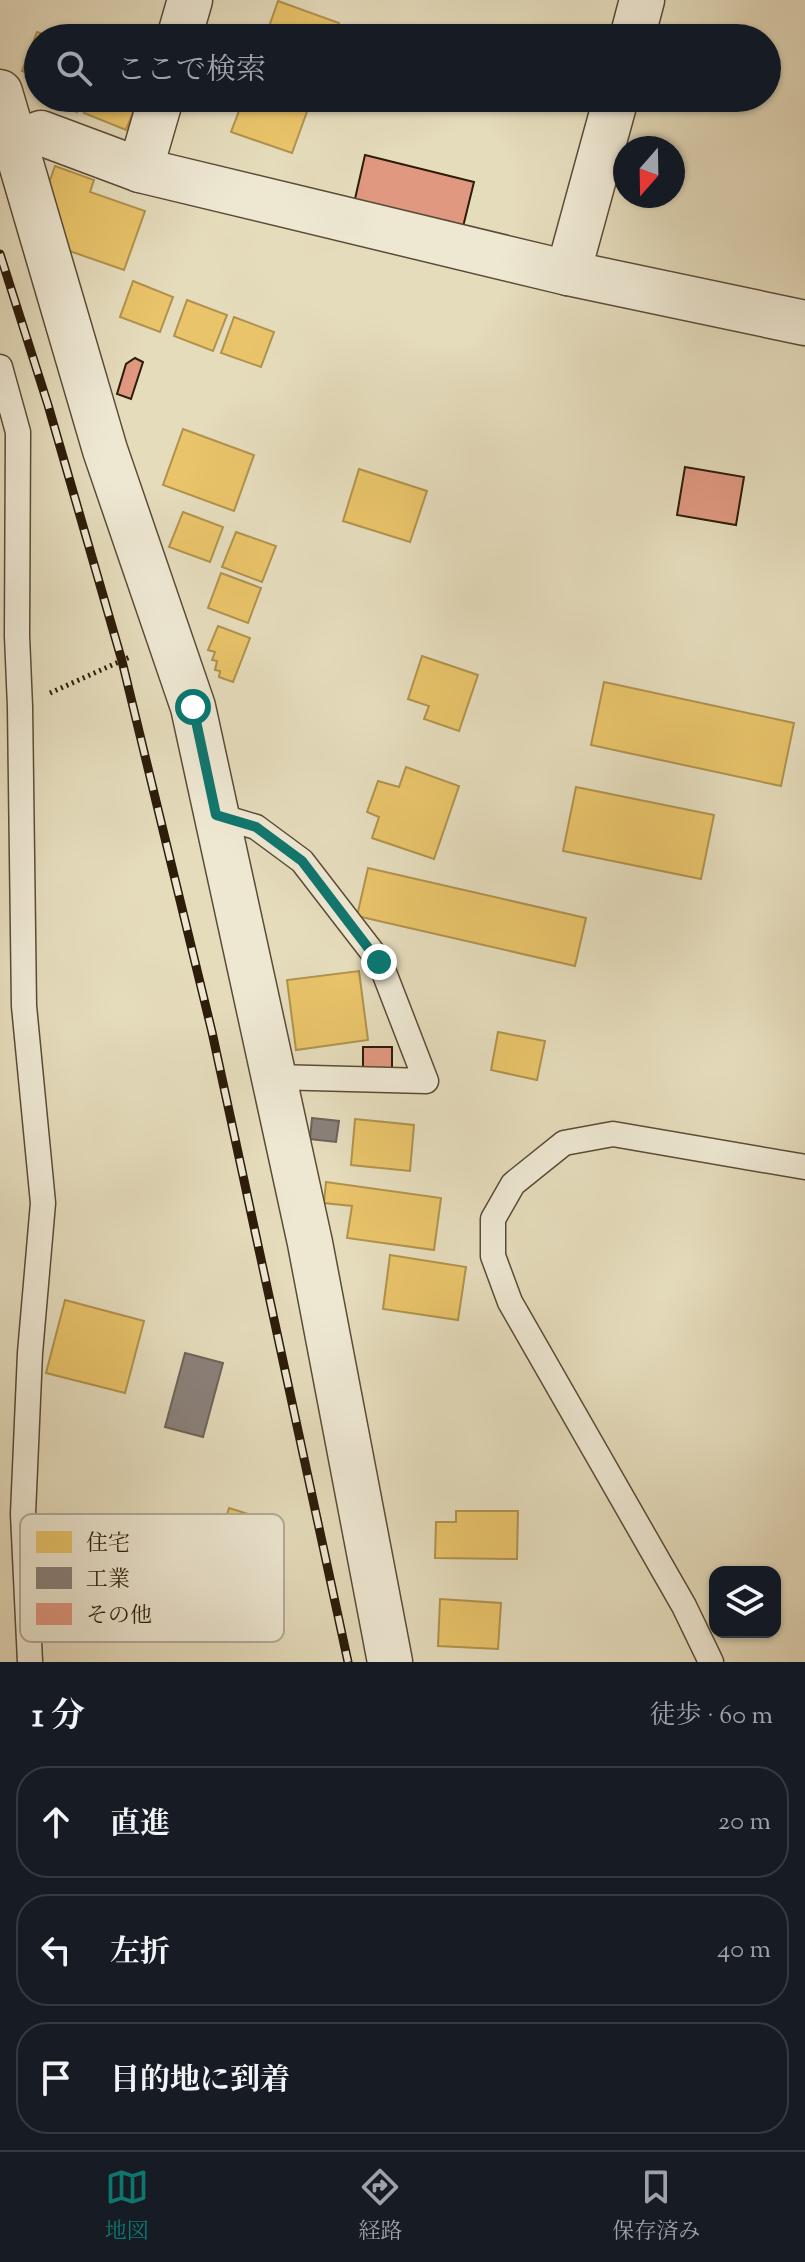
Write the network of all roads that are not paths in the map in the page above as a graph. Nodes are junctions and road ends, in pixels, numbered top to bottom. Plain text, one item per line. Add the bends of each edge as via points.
1 (190, 0) edge
2 (642, 0) edge
3 (183, 24) edge
4 (636, 24) edge
5 (0, 92) edge
6 (157, 112) edge
7 (612, 112) edge
8 (14, 142) junction
9 (140, 170) junction
10 (568, 273) junction
11 (805, 323) edge
12 (0, 367) edge
13 (10, 709) edge
14 (216, 815) junction
15 (274, 1077) junction
16 (805, 1167) edge
17 (23, 1514) edge
18 (29, 1642) edge
19 (30, 1662) edge
20 (390, 1662) edge
21 (711, 1662) edge

1 - 3 street
2 - 4 street
5 - 8 street
6 - 9 street
7 - 10 street
8 - 9 street via 41,133
8 - 14 street via 105,450 193,707
9 - 10 street
10 - 11 street
12 - 13 lane via 18,432 17,636
13 - 17 lane via 24,1006 43,1203
14 - 15 street
14 - 15 lane via 256,827 302,861 380,962 426,1081
15 - 20 street
16 - 21 lane via 613,1134 564,1143 513,1184 493,1219 493,1256 510,1302
18 - 19 lane

